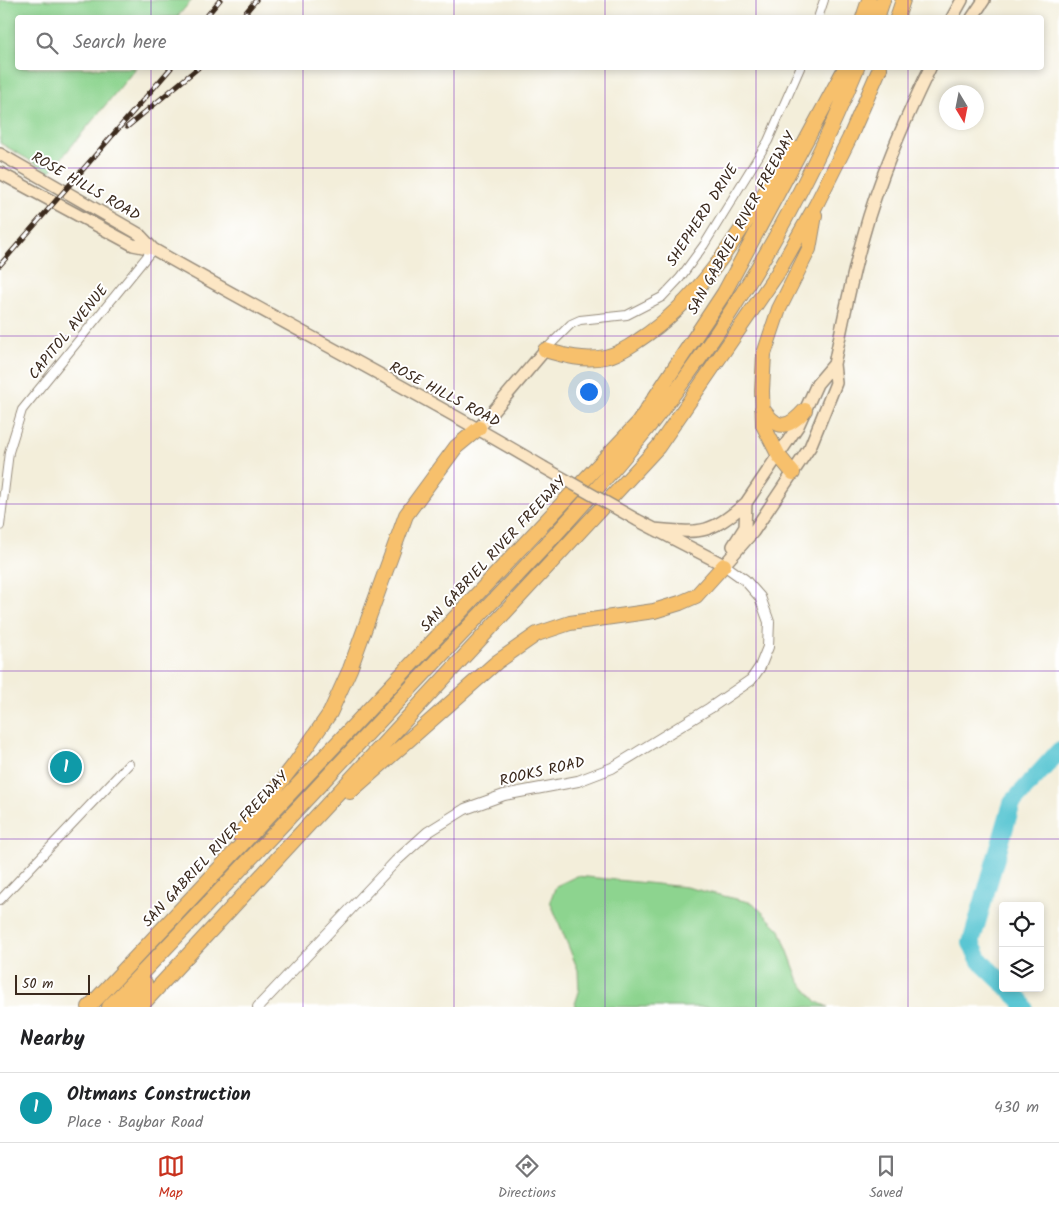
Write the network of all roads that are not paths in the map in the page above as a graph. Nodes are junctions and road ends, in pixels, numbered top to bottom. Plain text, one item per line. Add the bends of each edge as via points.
1 (824, 0) edge
2 (869, 0) edge
3 (883, 0) edge
4 (890, 0) edge
5 (903, 0) edge
6 (962, 0) edge
7 (984, 0) edge
8 (819, 15) edge
9 (864, 15) edge
10 (878, 15) edge
11 (884, 15) edge
12 (898, 15) edge
13 (954, 15) edge
14 (974, 15) edge
15 (799, 70) edge
16 (844, 70) edge
17 (844, 70) edge
18 (856, 70) edge
19 (863, 70) edge
20 (879, 70) edge
21 (929, 70) edge
22 (0, 154) edge
23 (0, 173) edge
24 (816, 205) junction
25 (153, 249) junction
26 (763, 295) junction
27 (545, 350) junction
28 (834, 364) junction
29 (762, 408) junction
30 (805, 410) junction
31 (478, 428) junction
32 (778, 456) junction
33 (793, 473) junction
34 (746, 503) junction
35 (0, 526) edge
36 (654, 529) junction
37 (724, 565) junction
38 (407, 720) junction
39 (129, 764) dead end
40 (286, 849) junction
41 (0, 900) edge
42 (180, 910) junction
43 (89, 1007) edge
44 (108, 1007) edge
45 (123, 1007) edge
46 (140, 1007) edge
47 (258, 1007) edge

1 - 8 street
2 - 9 highway
3 - 10 highway
4 - 11 highway
5 - 12 highway
6 - 13 main road
7 - 14 main road
15 - 27 street, SHEPHERD DRIVE via 768,141 680,278 662,297 627,315 570,324
16 - 27 highway via 695,293 660,327 607,357 588,359
17 - 42 highway, SAN GABRIEL RIVER FREEWAY via 724,293 638,423
18 - 44 highway via 805,183 734,309 629,451 532,560
19 - 26 highway via 840,126 764,272
20 - 24 highway
21 - 28 main road via 882,177 862,238
22 - 25 main road, ROSE HILLS ROAD via 140,234
23 - 25 main road, ROSE HILLS ROAD via 133,245
24 - 26 highway
24 - 29 highway via 809,249 779,310 764,354
25 - 31 main road, ROSE HILLS ROAD
25 - 35 street, CAPITOL AVENUE via 22,410 9,452
26 - 38 highway via 658,447
27 - 31 main road, SHEPHERD DRIVE
28 - 30 main road via 817,384
28 - 33 main road via 836,383 824,417
29 - 30 highway via 771,421 779,425 788,425
29 - 32 highway via 763,425
30 - 32 main road
31 - 36 main road, ROSE HILLS ROAD, bridge
31 - 42 highway via 456,446 406,515 350,670 330,713 294,765
32 - 33 highway
32 - 34 main road
33 - 37 main road via 753,532
34 - 36 main road via 722,523 702,531
34 - 37 main road via 745,527 727,554
36 - 37 main road, ROSE HILLS ROAD
37 - 40 highway via 696,596 680,603 654,611 570,623 537,634 497,662
37 - 47 street, ROOKS ROAD via 760,596 769,622 768,647 751,680 612,768 578,781 504,795 465,809 428,832 396,860
38 - 40 highway
38 - 45 highway via 380,731
39 - 41 street
40 - 46 highway
42 - 43 highway, SAN GABRIEL RIVER FREEWAY

